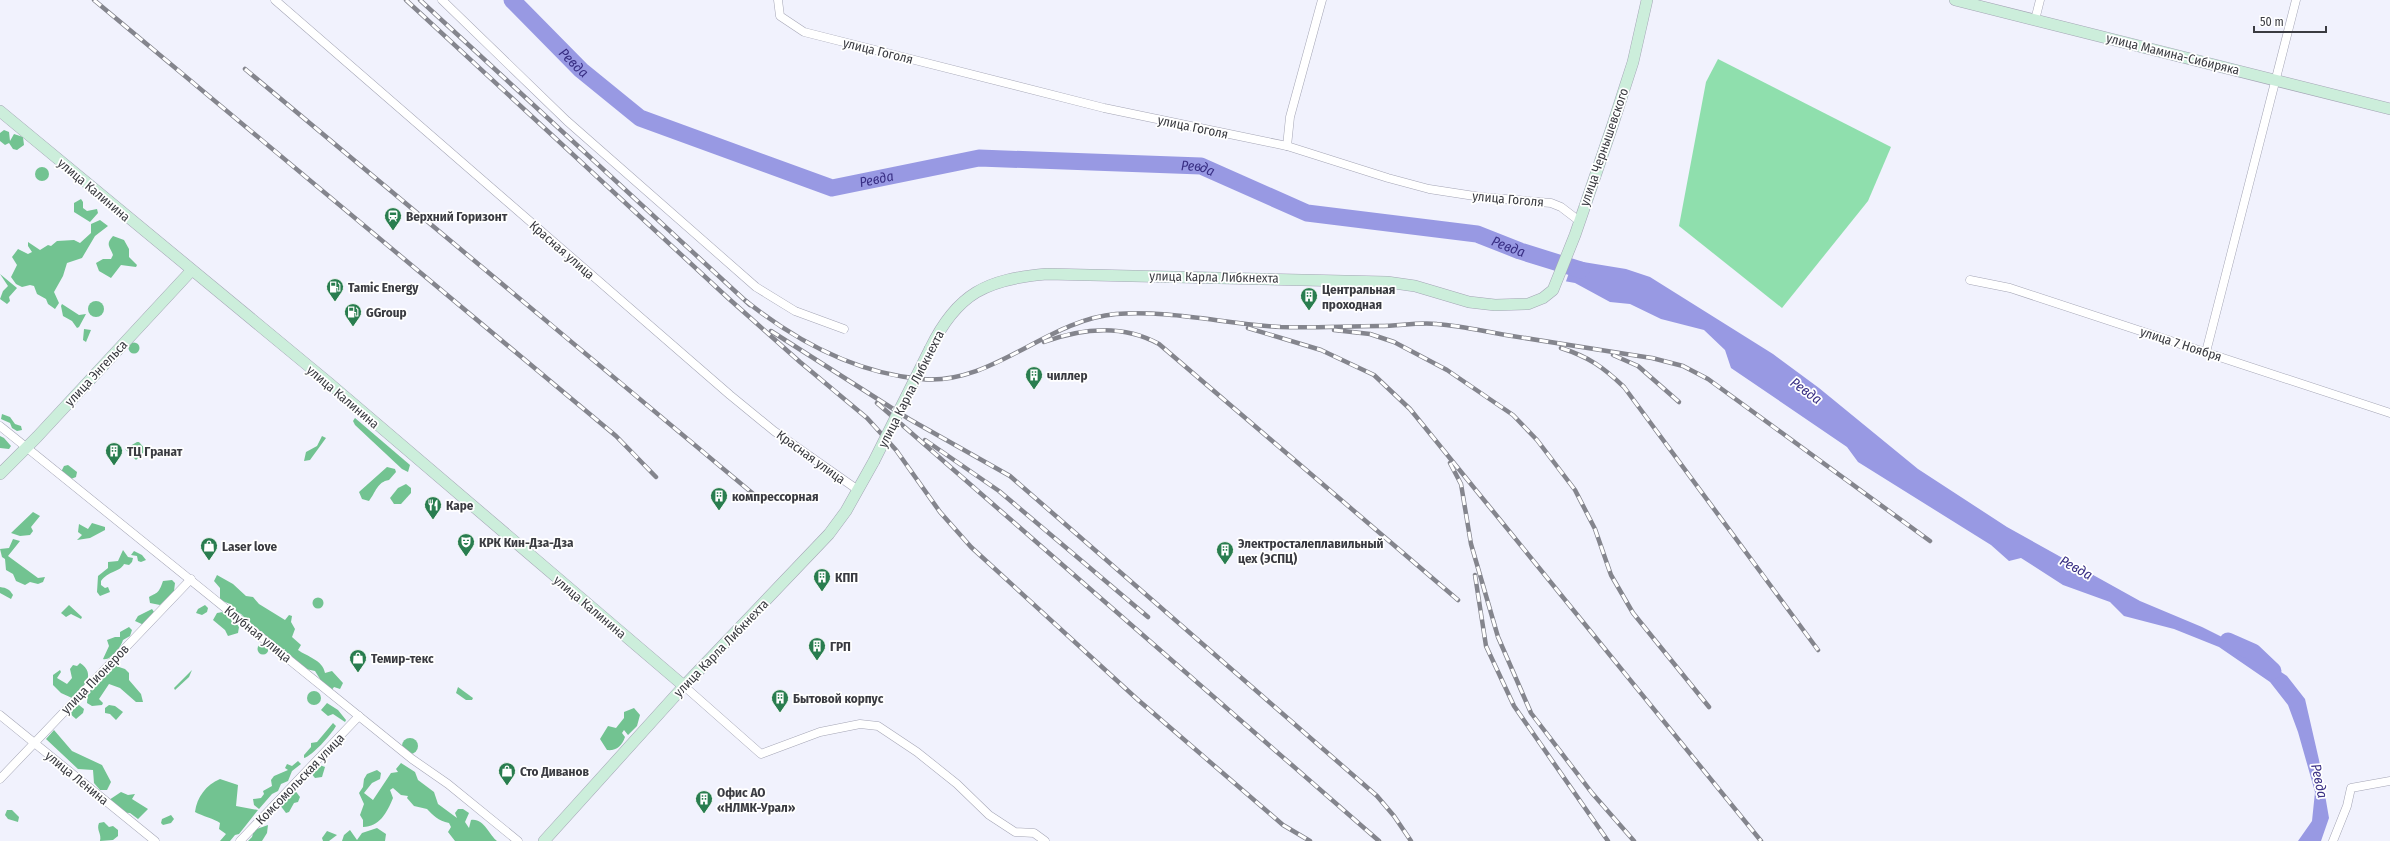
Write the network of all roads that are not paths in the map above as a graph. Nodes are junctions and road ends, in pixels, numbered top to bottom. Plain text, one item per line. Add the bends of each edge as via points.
1 (275, 0) edge
2 (442, 0) edge
3 (778, 0) edge
4 (1322, 0) edge
5 (1647, 0) edge
6 (1956, 0) edge
7 (2040, 0) edge
8 (2296, 0) edge
9 (2035, 20) junction
10 (2276, 79) junction
11 (2390, 109) edge
12 (0, 111) edge
13 (1286, 146) junction
14 (1578, 220) junction
15 (191, 271) junction
16 (1970, 280) dead end
17 (1553, 290) joint
18 (844, 329) dead end
19 (2206, 352) junction
20 (2390, 413) edge
21 (0, 426) edge
22 (27, 448) junction
23 (0, 474) edge
24 (858, 490) junction
25 (191, 579) junction
26 (684, 686) junction
27 (0, 715) edge
28 (359, 716) junction
29 (34, 743) junction
30 (0, 779) edge
31 (2390, 781) edge
32 (155, 841) edge
33 (240, 841) edge
34 (518, 841) edge
35 (544, 841) edge
36 (1045, 841) edge
37 (2333, 841) edge

1 - 24 street, Красная улица via 735,400
2 - 18 street via 567,121 752,283 795,311
3 - 13 street, улица Гоголя via 780,16 804,32 1104,108
4 - 13 street via 1290,117
5 - 14 street, улица Чернышевского via 1631,70
6 - 9 street, улица Мамина-Сибиряка
7 - 9 street
8 - 10 street
9 - 10 street, улица Мамина-Сибиряка
10 - 11 street, улица Мамина-Сибиряка
10 - 19 street
12 - 15 street, улица Калинина
13 - 14 street, улица Гоголя via 1429,189 1481,197 1551,203
14 - 17 street, улица Чернышевского via 1575,235
15 - 22 street, улица Энгельса
15 - 26 street, улица Калинина via 328,383
16 - 19 street, улица 7 Ноября via 2010,288
17 - 24 street, улица Карла Либкнехта, bridge via 1543,298 1528,304 1495,306 1469,302 1415,286 1387,282 1104,274 1028,275 1000,280 972,295 949,318 930,349
19 - 20 street, улица 7 Ноября
21 - 22 street, Клубная улица
22 - 23 street, улица Энгельса
22 - 25 street, Клубная улица
24 - 26 street, улица Карла Либкнехта via 829,534
25 - 28 street, Клубная улица
25 - 29 street, улица Пионеров
26 - 35 street, улица Карла Либкнехта
26 - 36 street via 762,754 820,732 860,724 878,726 917,752 990,815 1015,832 1034,833
27 - 29 street, улица Ленина
28 - 33 street, Комсомольская улица
28 - 34 street, Клубная улица
29 - 30 street, улица Пионеров
29 - 32 street, улица Ленина
31 - 37 street via 2351,788

